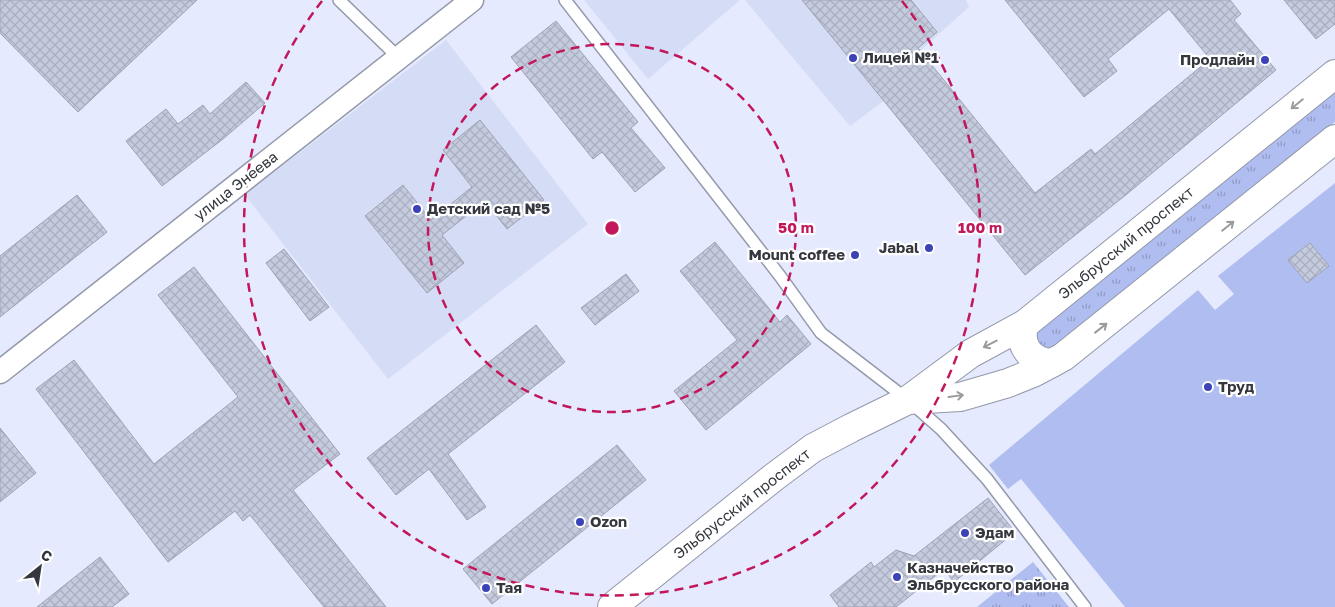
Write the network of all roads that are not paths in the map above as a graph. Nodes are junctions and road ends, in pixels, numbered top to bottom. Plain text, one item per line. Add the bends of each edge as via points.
1 (339, 0) edge
2 (472, 0) edge
3 (565, 0) edge
4 (399, 58) junction
5 (1335, 74) edge
6 (1335, 139) edge
7 (1024, 324) junction
8 (1052, 363) junction
9 (0, 372) edge
10 (908, 400) junction
11 (612, 607) edge
12 (1086, 607) edge

1 - 4 lane
2 - 4 street, улица Энеева
3 - 10 lane via 821,333
4 - 9 street, улица Энеева
5 -> 7 main road, Эльбрусский проспект
8 -> 6 main road, Эльбрусский проспект via 1064,357
7 - 8 main road via 1022,332 1026,350 1032,357
7 -> 10 main road, Эльбрусский проспект via 970,354
10 -> 8 main road, Эльбрусский проспект via 960,396 1008,383
10 - 11 main road, Эльбрусский проспект via 814,448 774,476
10 - 12 lane via 987,479

